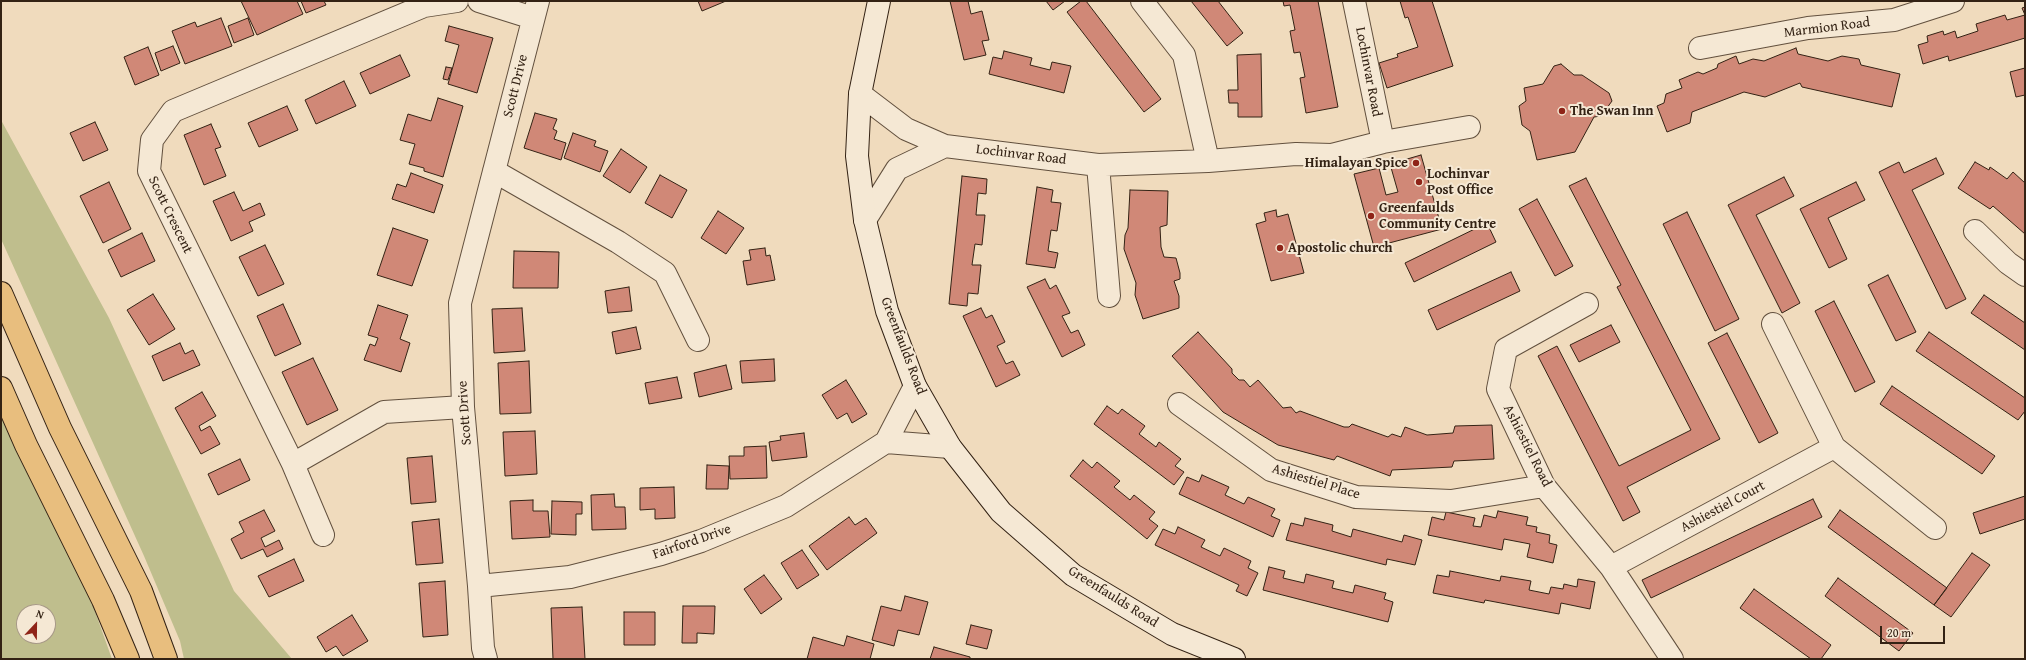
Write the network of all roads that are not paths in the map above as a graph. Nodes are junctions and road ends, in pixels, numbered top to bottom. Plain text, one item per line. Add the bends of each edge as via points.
1 (457, 1) edge
2 (479, 1) edge
3 (880, 1) edge
4 (1142, 1) edge
5 (1354, 1) edge
6 (1953, 1) edge
7 (535, 9) edge
8 (1700, 48) dead end
9 (860, 94) junction
10 (1469, 127) dead end
11 (1383, 142) junction
12 (945, 146) junction
13 (1208, 161) junction
14 (1098, 165) junction
15 (494, 171) junction
16 (865, 220) junction
17 (1975, 231) dead end
18 (2025, 275) edge
19 (1, 293) edge
20 (1109, 296) dead end
21 (1587, 304) dead end
22 (1773, 324) dead end
23 (698, 340) dead end
24 (915, 386) junction
25 (1, 388) edge
26 (1179, 404) dead end
27 (463, 407) junction
28 (886, 442) junction
29 (950, 447) junction
30 (1834, 447) junction
31 (293, 464) junction
32 (1544, 486) junction
33 (1935, 528) dead end
34 (323, 535) dead end
35 (1611, 567) junction
36 (479, 586) junction
37 (1668, 656) edge
38 (128, 659) edge
39 (166, 659) edge
40 (486, 659) edge
41 (1234, 659) edge

1 - 31 street, Scott Crescent via 424,6 173,111 152,140 149,171
2 - 7 street
3 - 9 street, Greenfaulds Road
4 - 13 street via 1184,55
5 - 11 street, Lochinvar Road
6 - 8 street, Marmion Road via 1894,20 1808,28
7 - 15 street, Scott Drive
9 - 12 street, Lochinvar Road via 906,129
9 - 16 street, Greenfaulds Road via 857,156
10 - 11 street, Lochinvar Road
11 - 13 street, Lochinvar Road via 1332,155 1296,154
12 - 14 street, Lochinvar Road
12 - 16 street via 897,169
13 - 14 street, Lochinvar Road
14 - 20 street
15 - 23 street via 618,242 665,273
15 - 27 street, Scott Drive via 460,303
16 - 24 street, Greenfaulds Road via 887,311
17 - 18 street via 2008,263
19 - 39 main road via 60,428 141,591
21 - 32 street, Ashiestiel Road via 1506,349 1498,390
22 - 30 street
24 - 28 street
24 - 29 street, Greenfaulds Road
25 - 38 main road via 26,445 103,600
26 - 32 street, Ashiestiel Place via 1271,470 1356,497 1451,501
27 - 31 street via 384,412
27 - 36 street, Scott Drive
28 - 29 street
28 - 36 street, Fairford Drive via 786,506 701,541 570,577
29 - 41 street, Greenfaulds Road via 1001,512 1074,575 1172,634
30 - 33 street
30 - 35 street, Ashiestiel Court
31 - 34 street, Scott Crescent
32 - 35 street, Ashiestiel Road
35 - 37 street, Ashiestiel Road
36 - 40 street, Scott Drive via 482,648

